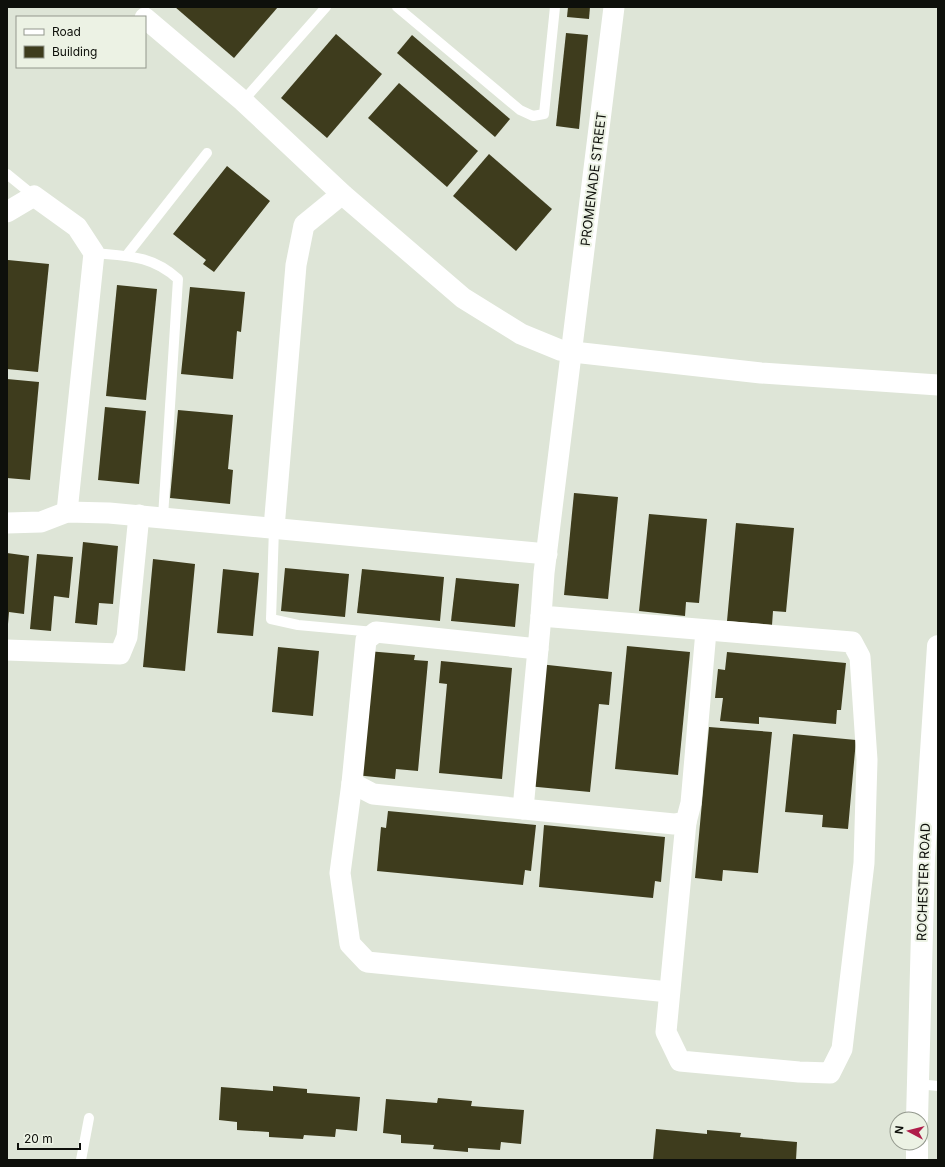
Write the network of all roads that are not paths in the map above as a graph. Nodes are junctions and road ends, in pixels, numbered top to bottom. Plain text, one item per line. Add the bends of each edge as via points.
1 (132, 7) edge
2 (326, 7) edge
3 (397, 7) edge
4 (555, 7) edge
5 (614, 7) edge
6 (142, 16) edge
7 (146, 20) edge
8 (243, 101) junction
9 (207, 153) dead end
10 (7, 174) edge
11 (342, 194) junction
12 (34, 196) junction
13 (7, 212) edge
14 (94, 253) junction
15 (126, 256) junction
16 (573, 352) junction
17 (938, 385) edge
18 (67, 512) junction
19 (139, 515) junction
20 (163, 517) junction
21 (7, 523) edge
22 (274, 528) junction
23 (547, 554) junction
24 (541, 616) junction
25 (706, 631) junction
26 (376, 632) junction
27 (938, 646) edge
28 (538, 649) junction
29 (7, 650) edge
30 (352, 783) junction
31 (523, 809) junction
32 (686, 822) junction
33 (669, 992) junction
34 (928, 1085) edge
35 (920, 1111) edge
36 (89, 1118) dead end
37 (81, 1160) edge

1 - 6 street
2 - 8 lane
3 - 4 lane via 520,110 533,116 544,114
5 - 16 street, PROMENADE STREET
7 - 8 street
8 - 11 street
9 - 15 lane
10 - 12 lane
11 - 16 street via 463,298 521,334 560,350
11 - 22 street via 304,225 296,265
12 - 13 street
12 - 14 street via 77,227
14 - 15 lane
14 - 18 street
15 - 20 lane via 142,258 166,268 178,279
16 - 17 street via 762,374
16 - 23 street, PROMENADE STREET
18 - 19 street
18 - 21 street via 41,522
19 - 20 street
19 - 29 street via 127,638 120,654
20 - 22 street
22 - 23 street
22 - 26 lane via 271,619 298,625
23 - 24 street, PROMENADE STREET
24 - 25 street
24 - 28 street, PROMENADE STREET
25 - 32 street via 691,803
25 - 33 street via 852,642 860,657 867,760 864,863 842,1048 830,1073 680,1061 666,1032
26 - 28 street
26 - 30 street via 366,640
27 - 34 street, ROCHESTER ROAD via 924,858
28 - 31 street, PROMENADE STREET
30 - 31 street via 373,794
30 - 33 street via 340,873 350,944 367,962
31 - 32 street via 674,824
32 - 33 street
34 - 35 street, ROCHESTER ROAD
36 - 37 lane

